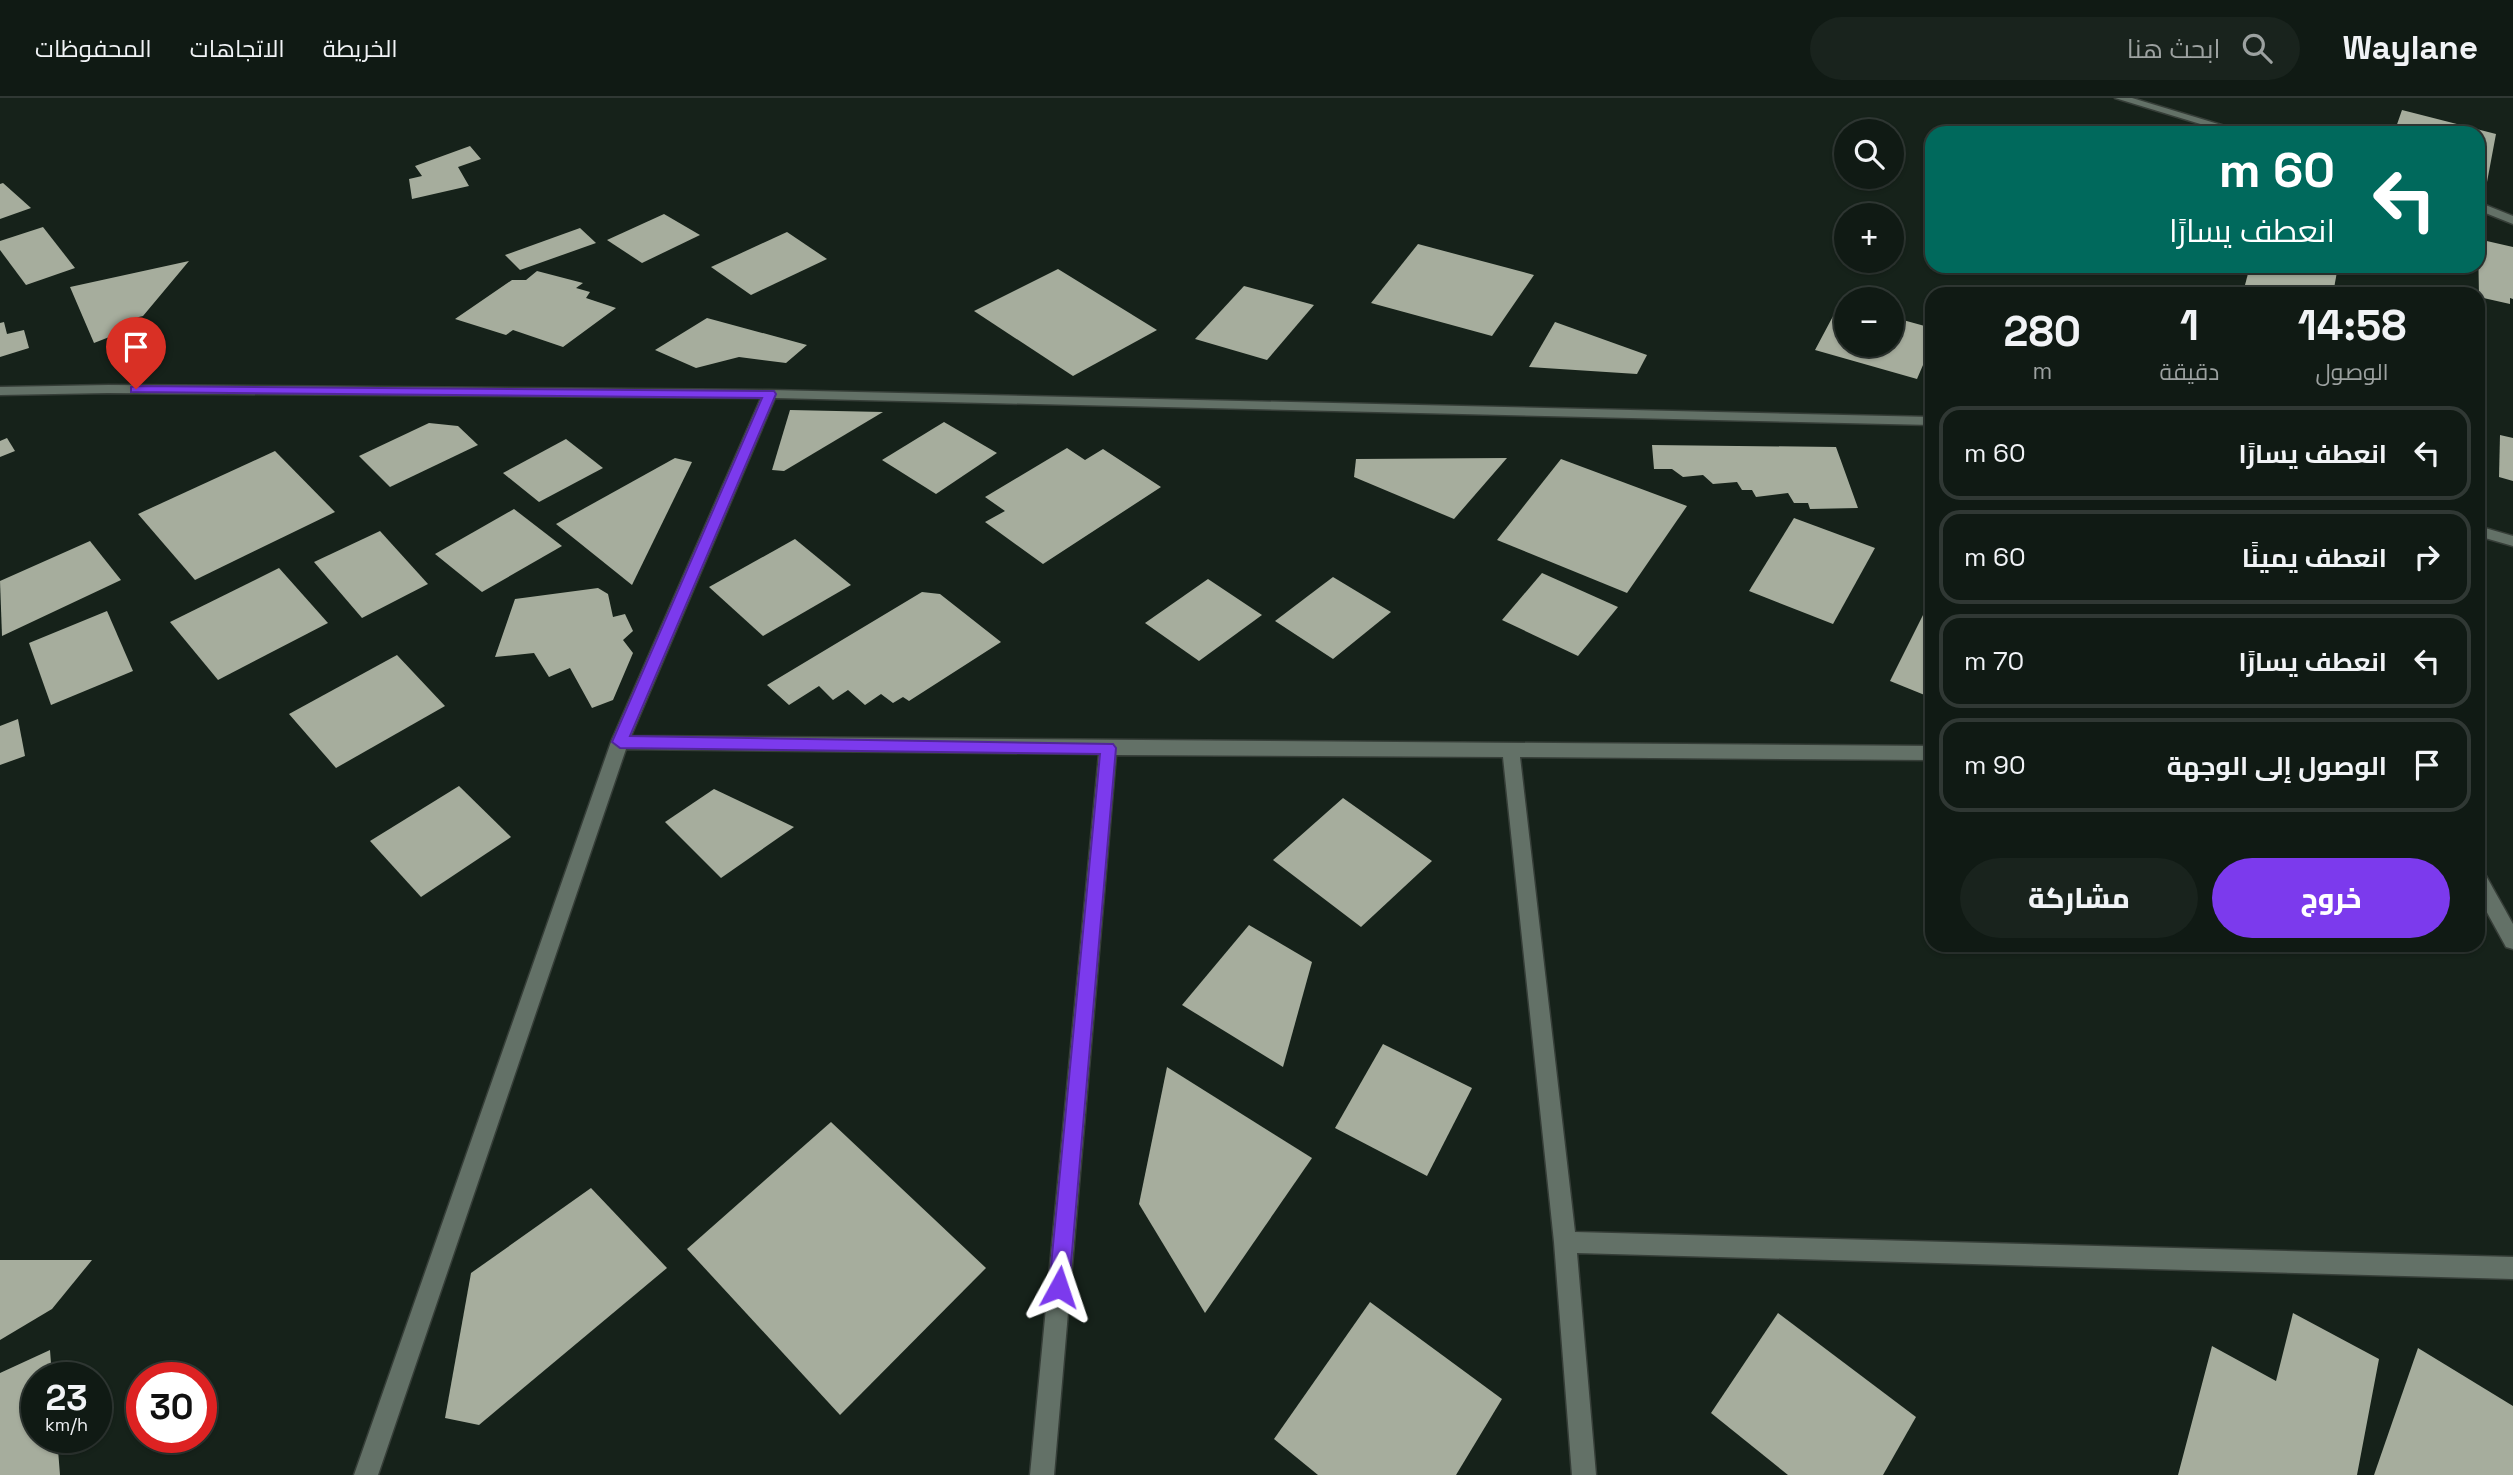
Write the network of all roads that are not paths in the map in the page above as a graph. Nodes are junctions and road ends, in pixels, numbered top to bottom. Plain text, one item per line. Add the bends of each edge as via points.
1 (2120, 98) edge
2 (2222, 126) edge
3 (2485, 209) edge
4 (2513, 220) edge
5 (0, 391) edge
6 (770, 394) junction
7 (1925, 421) edge
8 (2485, 533) edge
9 (2513, 541) edge
10 (620, 742) junction
11 (1108, 748) junction
12 (1511, 750) junction
13 (1925, 752) edge
14 (2485, 891) edge
15 (2513, 941) edge
16 (1565, 1242) junction
17 (2513, 1268) edge
18 (366, 1475) edge
19 (1042, 1475) edge
20 (1584, 1475) edge

1 - 2 street
3 - 4 street
5 - 6 street
6 - 7 street
6 - 10 street
8 - 9 street
10 - 11 street
10 - 18 street
11 - 12 street
11 - 19 street
12 - 13 street
12 - 16 street
14 - 15 street
16 - 17 street
16 - 20 street

